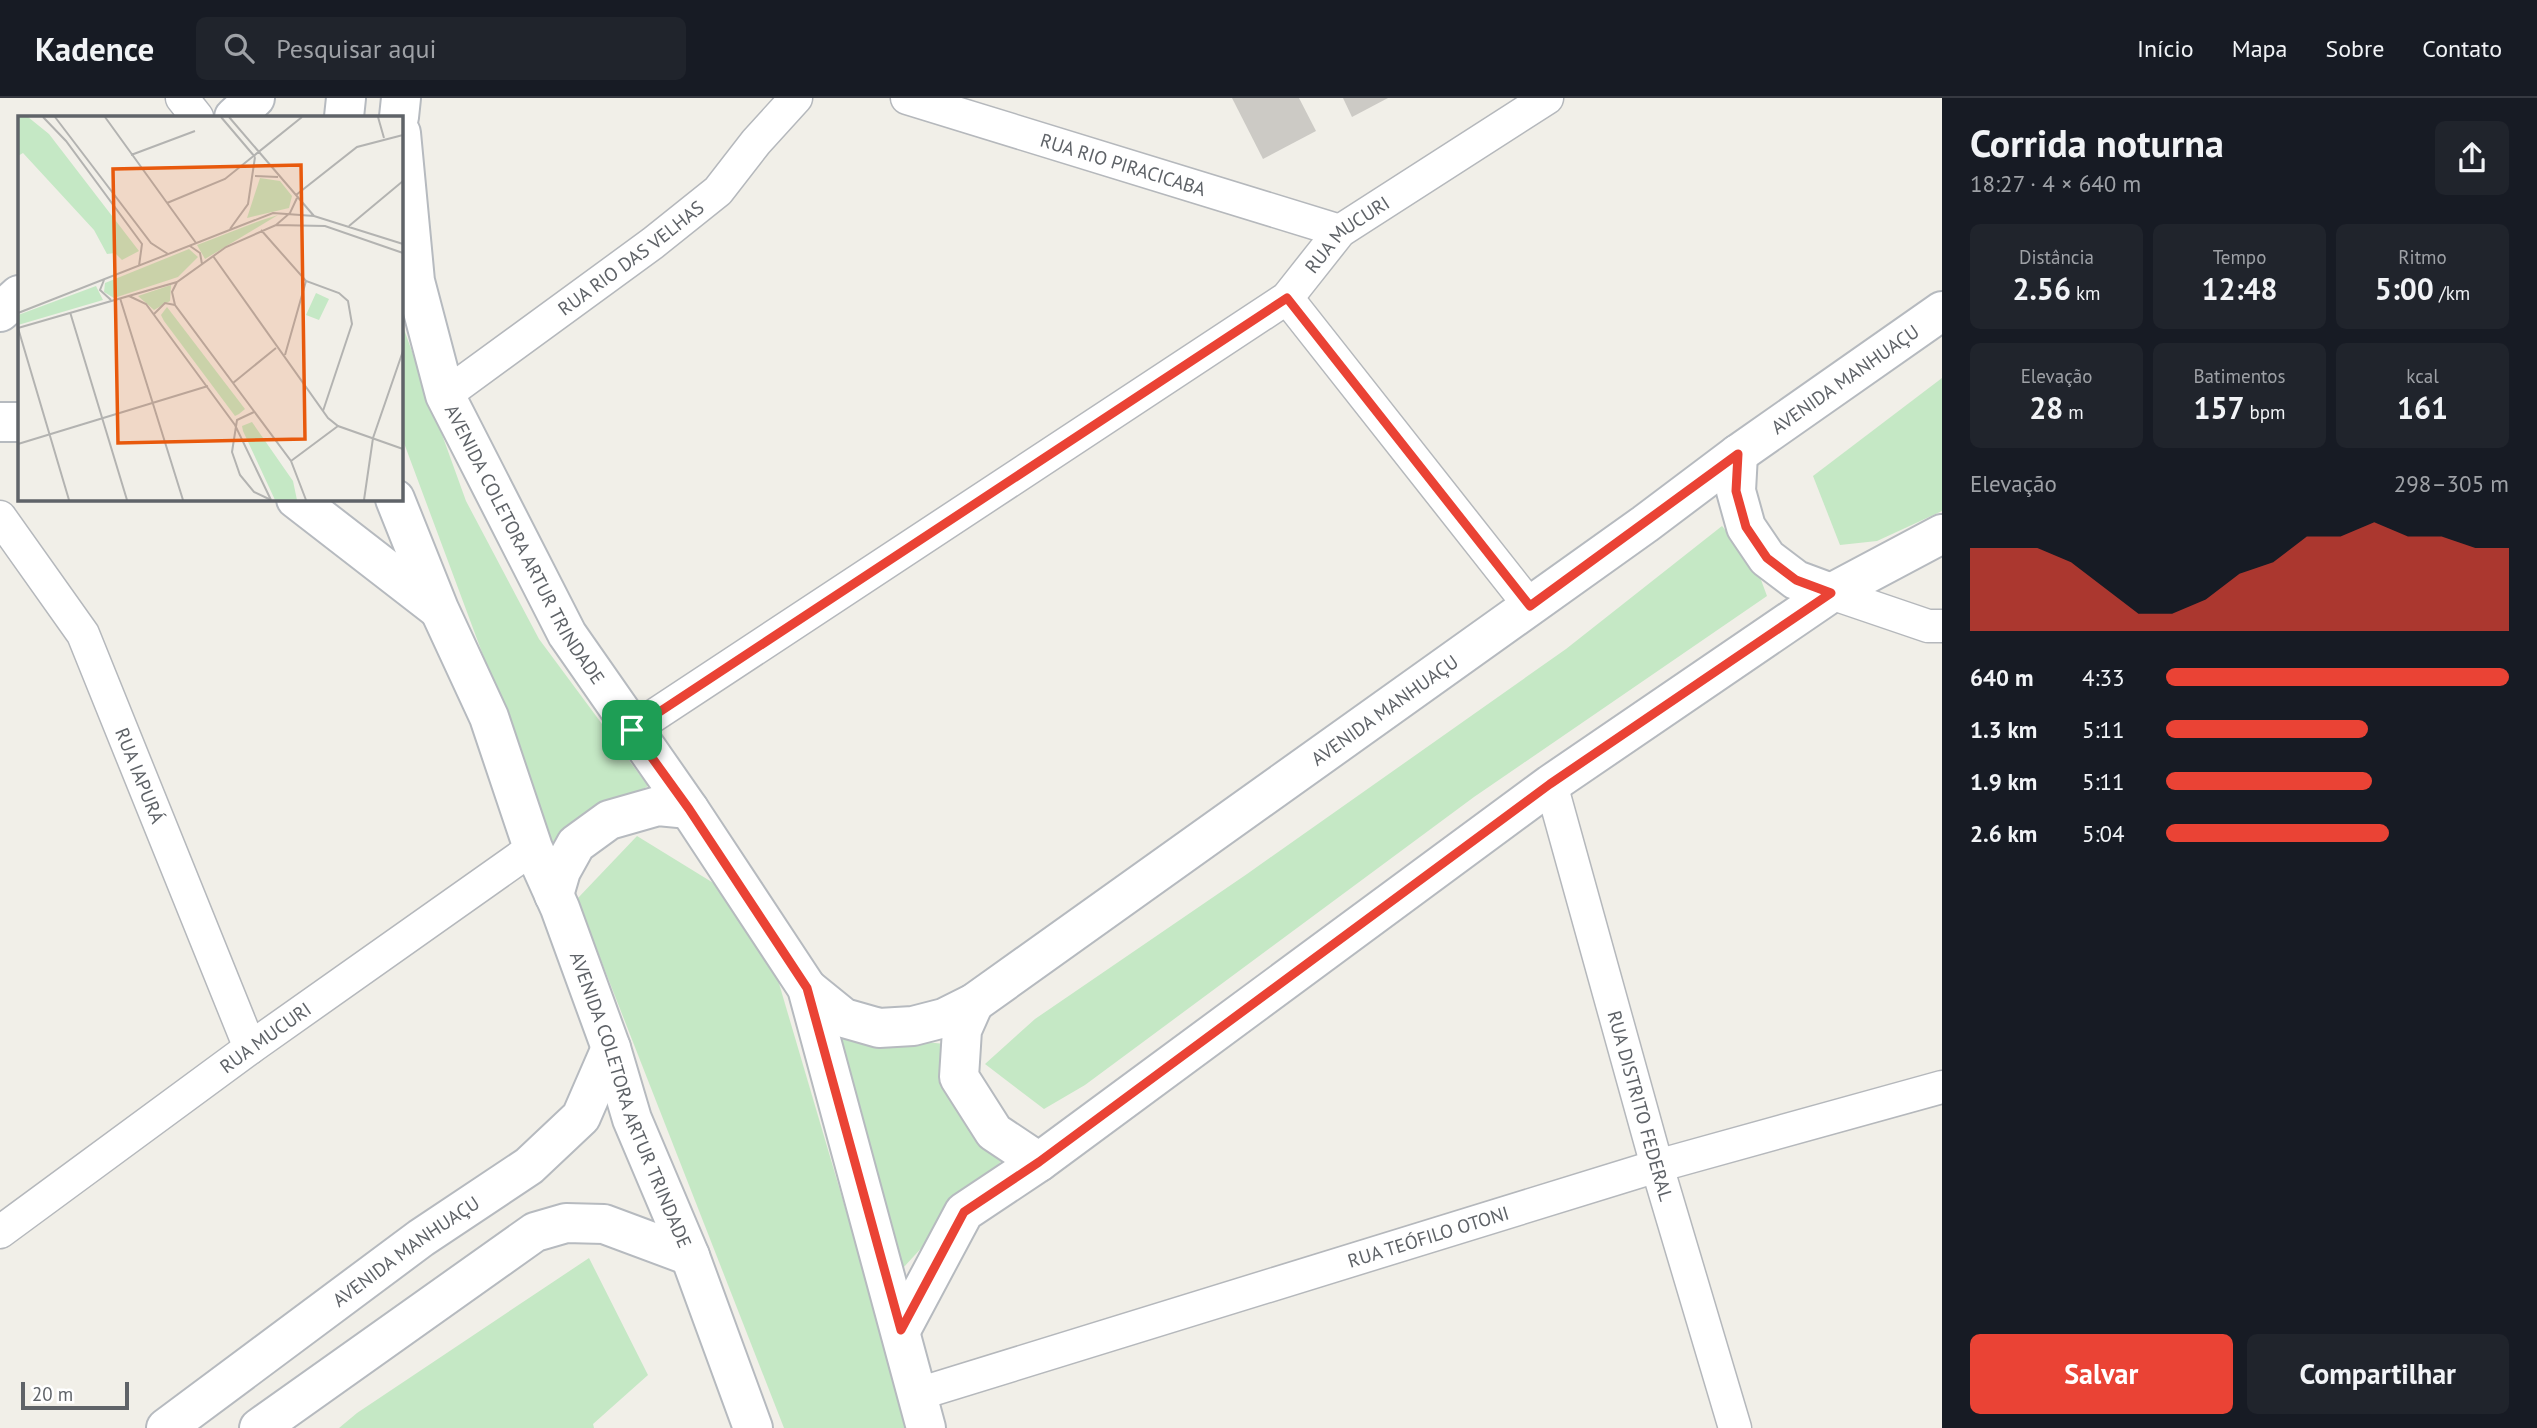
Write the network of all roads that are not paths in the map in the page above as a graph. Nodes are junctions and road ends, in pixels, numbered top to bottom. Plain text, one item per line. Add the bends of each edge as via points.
1 (182, 98) edge
2 (255, 98) edge
3 (346, 98) edge
4 (401, 98) edge
5 (796, 98) edge
6 (907, 98) edge
7 (1547, 98) edge
8 (196, 116) edge
9 (235, 116) edge
10 (344, 116) edge
11 (399, 116) edge
12 (402, 153) edge
13 (1340, 231) junction
14 (408, 272) edge
15 (18, 296) edge
16 (1287, 298) junction
17 (1942, 311) edge
18 (0, 312) edge
19 (445, 395) junction
20 (0, 422) edge
21 (18, 422) edge
22 (1738, 454) junction
23 (297, 500) edge
24 (395, 500) edge
25 (0, 517) edge
26 (1942, 534) edge
27 (1831, 593) junction
28 (1530, 606) junction
29 (439, 609) junction
30 (1942, 625) edge
31 (632, 730) junction
32 (1550, 784) junction
33 (689, 809) junction
34 (533, 848) junction
35 (554, 895) junction
36 (807, 988) junction
37 (974, 1003) junction
38 (250, 1048) junction
39 (611, 1048) junction
40 (1942, 1087) edge
41 (1039, 1162) junction
42 (1657, 1166) junction
43 (0, 1232) edge
44 (690, 1256) junction
45 (901, 1330) junction
46 (922, 1411) edge
47 (166, 1428) edge
48 (259, 1428) edge
49 (753, 1428) edge
50 (1735, 1428) edge

1 - 8 street
2 - 9 main road
3 - 10 main road
4 - 11 main road
5 - 19 street, RUA RIO DAS VELHAS via 718,191
6 - 13 street, RUA RIO PIRACICABA
7 - 13 street, RUA MUCURI
12 - 14 main road, AVENIDA COLETORA ARTUR TRINDADE
13 - 16 street, RUA MUCURI
14 - 19 main road, AVENIDA COLETORA ARTUR TRINDADE
15 - 18 main road
16 - 28 street
16 - 31 street, RUA MUCURI
17 - 22 main road, AVENIDA MANHUAÇU
19 - 31 main road, AVENIDA COLETORA ARTUR TRINDADE via 567,634
20 - 21 main road
22 - 27 main road via 1736,491 1746,527 1767,558 1786,573
22 - 28 main road, AVENIDA MANHUAÇU
23 - 29 main road
24 - 29 main road, AVENIDA COLETORA ARTUR TRINDADE
25 - 38 street, RUA IAPURÁ via 83,634
26 - 27 main road
27 - 30 street via 1928,626
27 - 32 main road
28 - 37 main road, AVENIDA MANHUAÇU
29 - 34 main road, AVENIDA COLETORA ARTUR TRINDADE via 489,717
31 - 33 main road, AVENIDA COLETORA ARTUR TRINDADE
32 - 41 main road
32 - 42 street, RUA DISTRITO FEDERAL
33 - 35 main road via 658,806 609,820 576,844
33 - 36 main road, AVENIDA COLETORA ARTUR TRINDADE
34 - 35 main road, AVENIDA COLETORA ARTUR TRINDADE
34 - 38 street, RUA MUCURI
35 - 39 main road, AVENIDA COLETORA ARTUR TRINDADE
36 - 37 main road, AVENIDA MANHUAÇU via 844,1018 879,1028 944,1018
36 - 45 main road, AVENIDA COLETORA ARTUR TRINDADE
37 - 41 main road via 962,1030 959,1077 994,1132
38 - 43 street, RUA MUCURI
39 - 44 main road, AVENIDA COLETORA ARTUR TRINDADE via 632,1119
39 - 47 main road, AVENIDA MANHUAÇU via 581,1116 528,1166 421,1238
40 - 42 street, RUA TEÓFILO OTONI
41 - 45 main road via 964,1212
42 - 46 street, RUA TEÓFILO OTONI
42 - 50 street, RUA DISTRITO FEDERAL
44 - 48 main road via 604,1224 566,1223 535,1232
44 - 49 main road, AVENIDA COLETORA ARTUR TRINDADE
45 - 46 main road, AVENIDA COLETORA ARTUR TRINDADE

